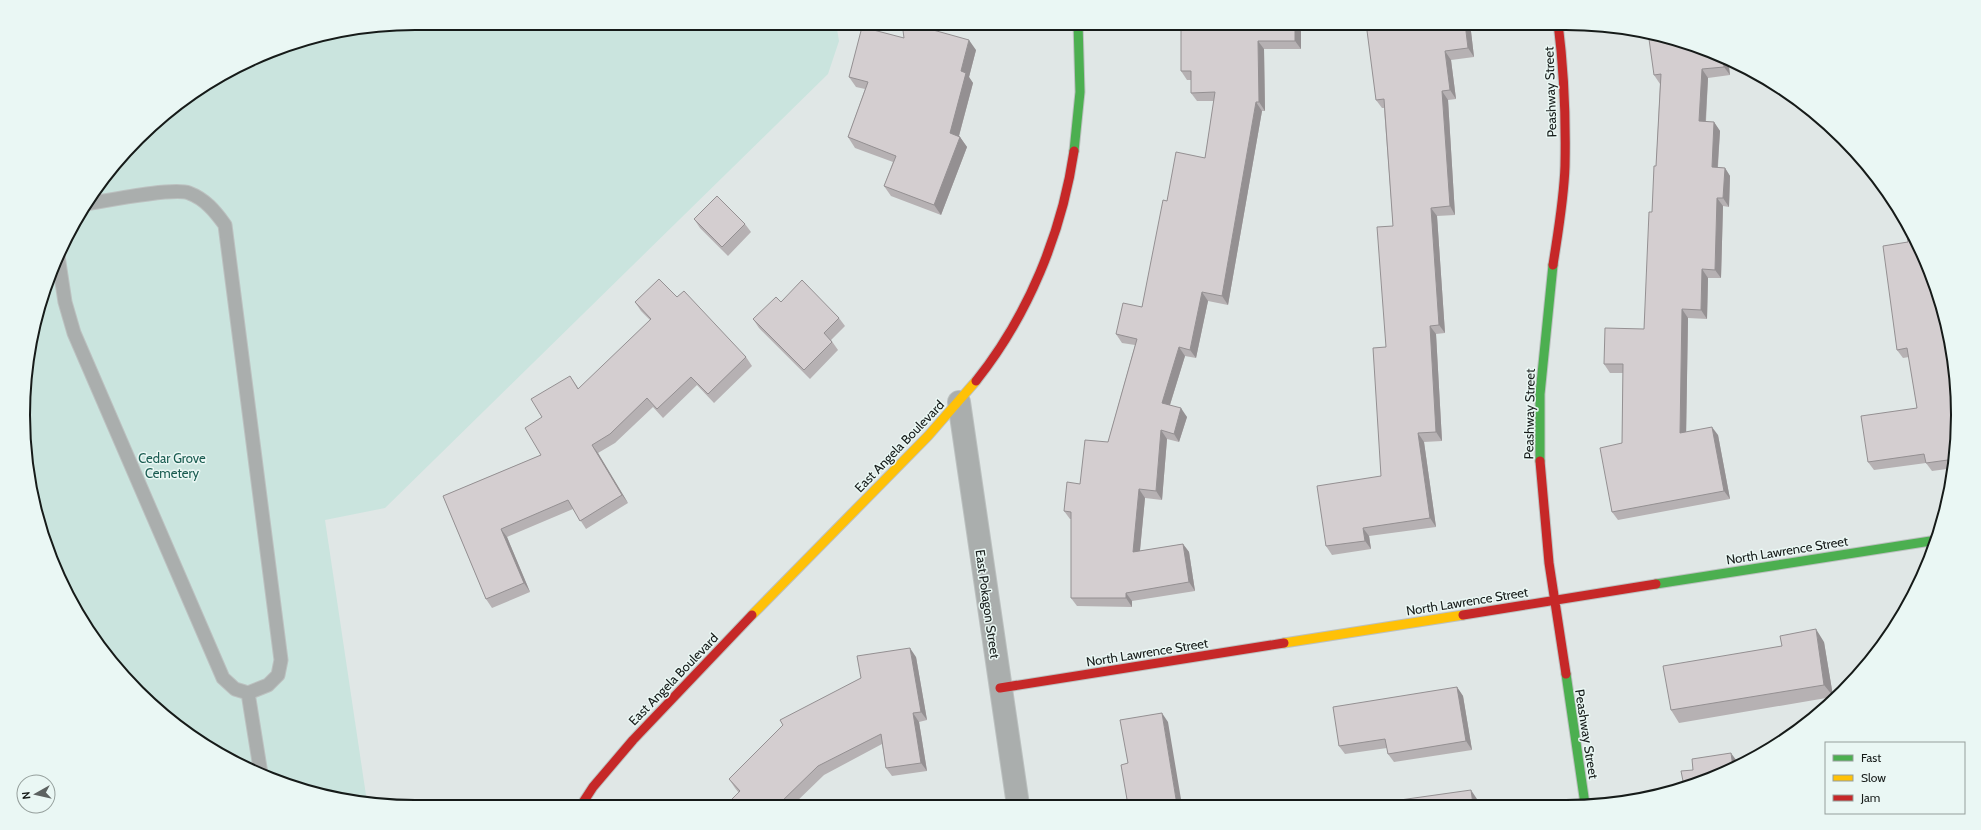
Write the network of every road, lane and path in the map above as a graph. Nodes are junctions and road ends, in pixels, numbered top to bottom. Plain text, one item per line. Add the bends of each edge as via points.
1 (1079, 30) edge
2 (1559, 30) edge
3 (94, 203) edge
4 (60, 267) edge
5 (959, 402) junction
6 (1930, 541) edge
7 (1554, 600) junction
8 (1000, 688) junction
9 (248, 693) junction
10 (260, 767) edge
11 (1584, 799) edge
12 (584, 800) edge
13 (1017, 800) edge

1 - 5 street, East Angela Boulevard via 1081,64 1077,132 1070,176 1057,226 1034,284 1010,329
2 - 7 street, Peashway Street via 1562,54 1565,166 1540,388 1539,443
3 - 9 lane via 173,191 188,192 205,201 225,225 281,660 278,675 268,685
4 - 9 lane via 65,302 74,333 223,678 234,689
5 - 8 street, East Pokagon Street
5 - 12 street, East Angela Boulevard via 644,729
6 - 7 street, North Lawrence Street
7 - 8 street, North Lawrence Street
7 - 11 street, Peashway Street
8 - 13 street, East Pokagon Street
9 - 10 lane

